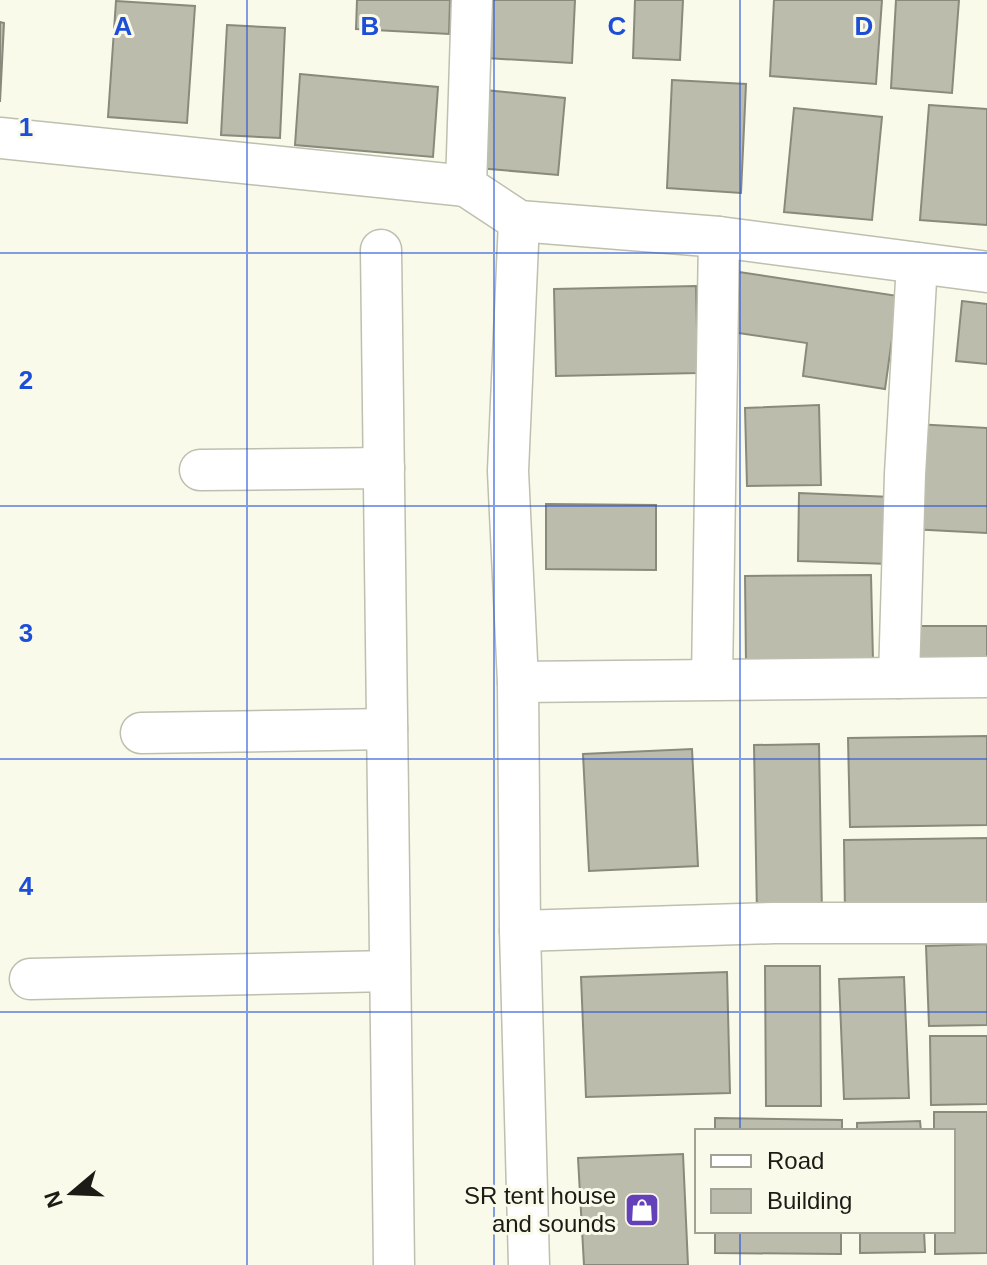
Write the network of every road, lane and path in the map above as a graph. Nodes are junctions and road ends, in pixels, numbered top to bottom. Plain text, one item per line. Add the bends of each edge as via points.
1 (472, 0) edge
2 (0, 138) edge
3 (466, 186) junction
4 (519, 221) junction
5 (719, 237) junction
6 (381, 250) dead end
7 (917, 263) junction
8 (987, 272) edge
9 (384, 468) junction
10 (200, 470) dead end
11 (987, 677) edge
12 (899, 678) junction
13 (712, 679) junction
14 (518, 682) junction
15 (387, 729) junction
16 (141, 733) dead end
17 (987, 923) edge
18 (520, 931) junction
19 (390, 971) junction
20 (30, 979) dead end
21 (394, 1265) edge
22 (529, 1265) edge

1 - 3 street
2 - 3 street
3 - 4 street
4 - 5 street
4 - 14 street via 508,471
5 - 7 street
5 - 13 street
6 - 9 street
7 - 8 street
7 - 12 street
9 - 10 street
9 - 15 street
11 - 12 street
12 - 13 street
13 - 14 street
14 - 18 street
15 - 16 street
15 - 19 street
17 - 18 street
18 - 22 street
19 - 20 street
19 - 21 street

